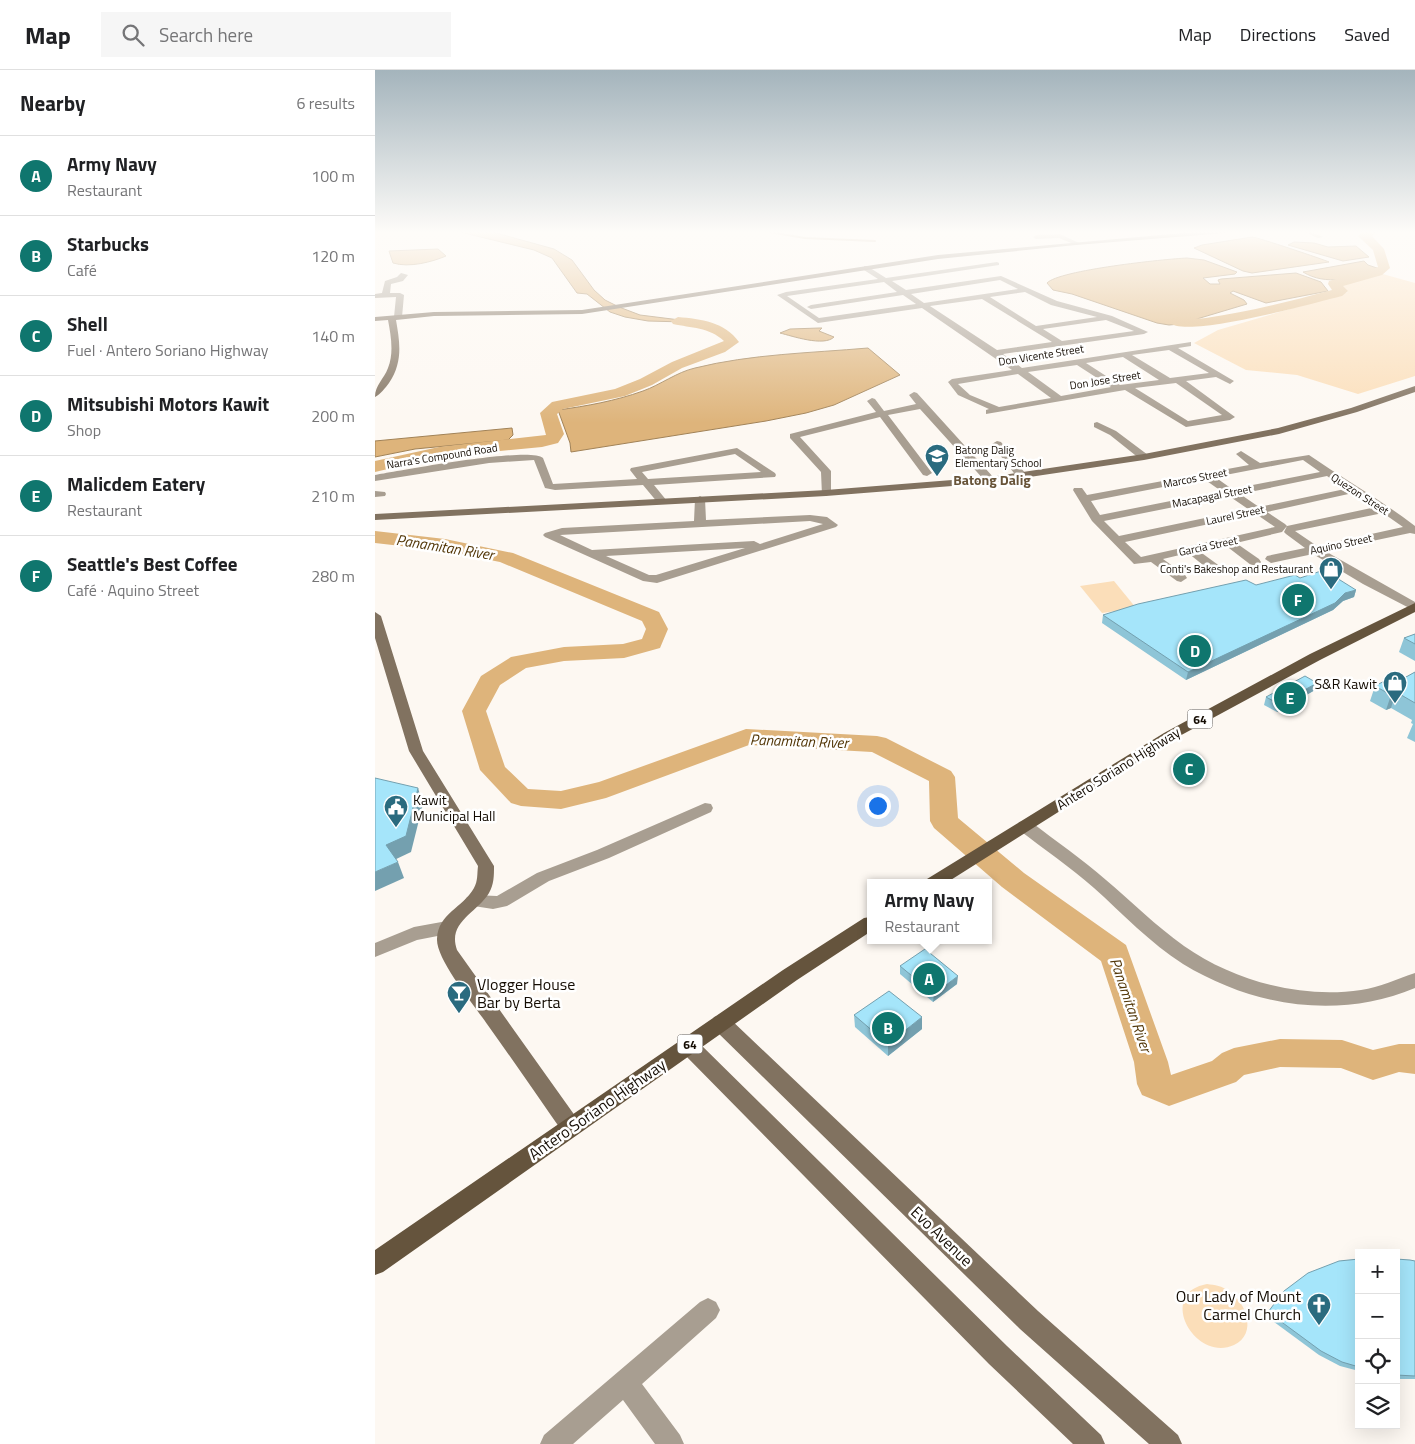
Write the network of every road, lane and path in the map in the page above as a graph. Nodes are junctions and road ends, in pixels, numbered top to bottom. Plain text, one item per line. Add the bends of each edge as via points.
1 (400, 295) edge
2 (693, 295) edge
3 (784, 295) edge
4 (889, 295) edge
5 (906, 295) edge
6 (989, 295) edge
7 (1036, 295) edge
8 (983, 296) junction
9 (924, 306) junction
10 (811, 307) dead end
11 (395, 317) junction
12 (1109, 318) junction
13 (375, 319) edge
14 (1036, 328) junction
15 (1059, 343) junction
16 (1188, 344) dead end
17 (1170, 347) junction
18 (995, 353) junction
19 (1124, 354) junction
20 (1077, 361) junction
21 (1018, 370) junction
22 (1217, 374) junction
23 (1172, 380) junction
24 (1230, 382) dead end
25 (1122, 388) junction
26 (1415, 390) edge
27 (375, 394) edge
28 (914, 395) dead end
29 (1059, 399) junction
30 (872, 401) dead end
31 (922, 406) junction
32 (997, 410) junction
33 (983, 413) dead end
34 (881, 414) junction
35 (1097, 425) dead end
36 (997, 444) dead end
37 (1241, 454) dead end
38 (1144, 457) junction
39 (1305, 457) joint
40 (1258, 466) junction
41 (927, 473) dead end
42 (1328, 473) junction
43 (1021, 475) junction
44 (1206, 476) junction
45 (375, 478) edge
46 (991, 480) junction
47 (644, 481) junction
48 (1354, 490) junction
49 (826, 493) junction
50 (1231, 493) junction
51 (700, 499) junction
52 (663, 501) junction
53 (1385, 509) junction
54 (1257, 510) junction
55 (375, 517) edge
56 (1096, 519) junction
57 (700, 524) junction
58 (1285, 529) junction
59 (1413, 530) edge
60 (1116, 540) junction
61 (1228, 542) junction
62 (777, 543) junction
63 (1191, 550) junction
64 (1313, 550) junction
65 (591, 553) junction
66 (1154, 558) junction
67 (1271, 560) dead end
68 (1255, 562) dead end
69 (1217, 570) dead end
70 (1181, 578) dead end
71 (1415, 607) edge
72 (375, 616) edge
73 (705, 808) dead end
74 (1025, 826) junction
75 (939, 879) edge
76 (473, 901) junction
77 (867, 924) edge
78 (447, 928) junction
79 (375, 950) edge
80 (1415, 980) edge
81 (721, 1024) junction
82 (689, 1046) junction
83 (571, 1127) junction
84 (375, 1264) edge
85 (708, 1310) dead end
86 (625, 1382) junction
87 (553, 1444) edge
88 (671, 1444) edge
89 (1092, 1444) edge
90 (1169, 1444) edge

1 - 11 street
2 - 11 street via 568,314
3 - 9 street via 818,321
4 - 10 street
5 - 9 street
6 - 8 street
7 - 12 street
8 - 9 street
8 - 14 street
9 - 18 street
11 - 13 street
11 - 27 street via 395,362 390,376
12 - 14 street
12 - 15 street via 1144,332
14 - 15 street
15 - 18 street
16 - 17 street, Don Vicente Street
17 - 19 street, Don Vicente Street
17 - 22 street
18 - 21 street
19 - 20 street, Don Vicente Street
19 - 23 street
20 - 21 street, Don Vicente Street
20 - 25 street
21 - 29 street
21 - 32 street, Don Vicente Street via 952,382 971,400 991,405
22 - 23 street, Don Jose Street
22 - 24 street
23 - 25 street, Don Jose Street
23 - 25 street via 1230,417 1186,424
25 - 29 street, Don Jose Street
26 - 38 street via 1279,431
28 - 31 street
29 - 32 street, Don Jose Street
30 - 34 street
31 - 34 street
31 - 46 street
32 - 33 street, Don Jose Street
34 - 41 street
34 - 49 street via 793,436 826,471
35 - 38 street
36 - 43 street
37 - 40 street
38 - 43 street
39 - 40 street, Marcos Street
39 - 42 street, Quezon Street
40 - 44 street, Marcos Street
42 - 48 street, Quezon Street
42 - 50 street, Macapagal Street
43 - 46 street
44 - 50 street
44 - 56 street, Marcos Street via 1081,494
45 - 47 street, Narra's Compound Road via 489,460 535,457 549,486
46 - 49 street
47 - 47 street via 771,475 772,474 737,451 635,470
47 - 52 street
48 - 53 street, Quezon Street
48 - 54 street, Laurel Street
49 - 51 street
50 - 54 street
50 - 56 street, Macapagal Street
51 - 52 street
51 - 57 street
52 - 55 street
53 - 58 street, Garcia Street
53 - 59 street, Quezon Street
54 - 58 street
54 - 60 street, Laurel Street
56 - 60 street
57 - 62 street via 816,518 832,525
57 - 65 street via 562,531 549,535
58 - 61 street, Garcia Street
58 - 64 street
59 - 64 street, Aquino Street
60 - 66 street, Garcia Street via 1138,560
61 - 63 street, Garcia Street
61 - 68 street
62 - 65 street
62 - 65 street via 657,579 647,578
63 - 66 street, Garcia Street
63 - 69 street
64 - 67 street, Aquino Street
64 - 71 street
66 - 70 street
71 - 74 main road, Antero Soriano Highway / 64 via 1169,736
72 - 76 street via 416,751 486,866 485,884
73 - 76 street via 543,877 501,902
74 - 75 main road, Antero Soriano Highway / 64
74 - 80 street via 1098,882 1177,950 1205,968 1238,982 1290,995 1338,999 1372,995
76 - 78 street
77 - 81 main road, Antero Soriano Highway / 64
78 - 79 street via 415,934
78 - 83 street via 446,942 451,956
81 - 82 main road, Antero Soriano Highway / 64
81 - 90 street, Evo Avenue via 1029,1320
82 - 83 main road, Antero Soriano Highway / 64
82 - 89 street via 998,1355
83 - 84 main road, Antero Soriano Highway / 64
85 - 86 street
86 - 87 street
86 - 88 street

